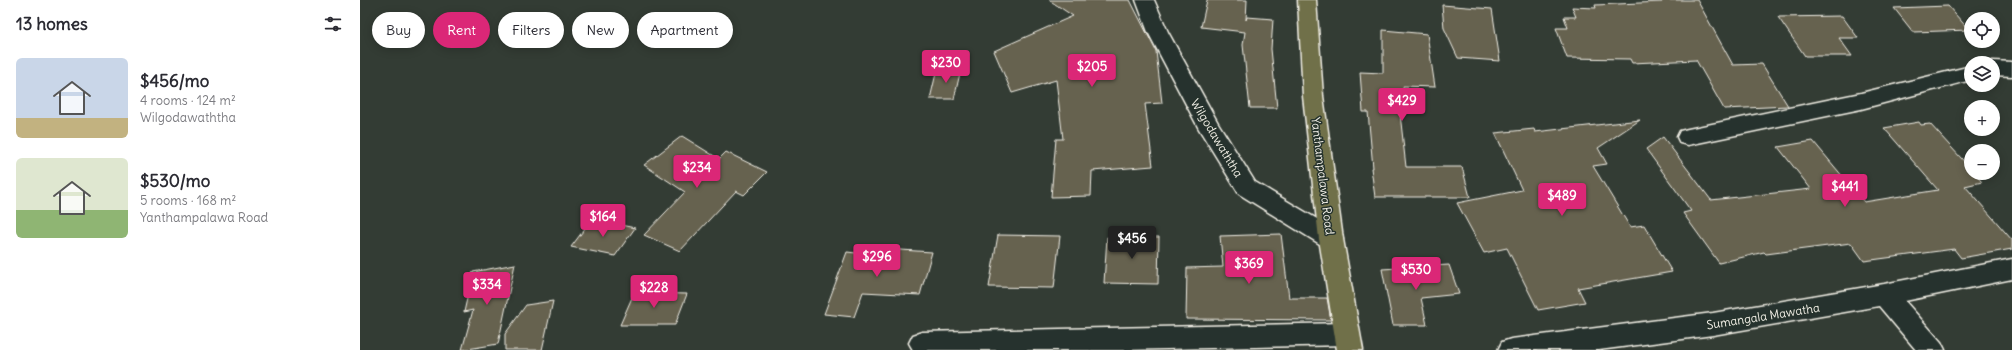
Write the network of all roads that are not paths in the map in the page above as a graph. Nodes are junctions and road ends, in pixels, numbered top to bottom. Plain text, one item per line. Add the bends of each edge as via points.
1 (1145, 0) edge
2 (1307, 0) edge
3 (2000, 68) edge
4 (2012, 69) edge
5 (1964, 75) edge
6 (1688, 137) dead end
7 (1331, 239) junction
8 (2012, 269) edge
9 (1884, 296) junction
10 (1348, 342) edge
11 (922, 343) dead end
12 (1511, 350) edge
13 (1932, 350) edge

1 - 7 street, Wilgodawaththa via 1158,32 1210,129 1248,188
2 - 7 main road, Yanthampalawa Road via 1313,96
3 - 4 street
5 - 6 street via 1861,101
7 - 10 main road, Yanthampalawa Road
8 - 9 street, Sumangala Mawatha
9 - 12 street, Sumangala Mawatha via 1713,324
9 - 13 street
10 - 11 street

